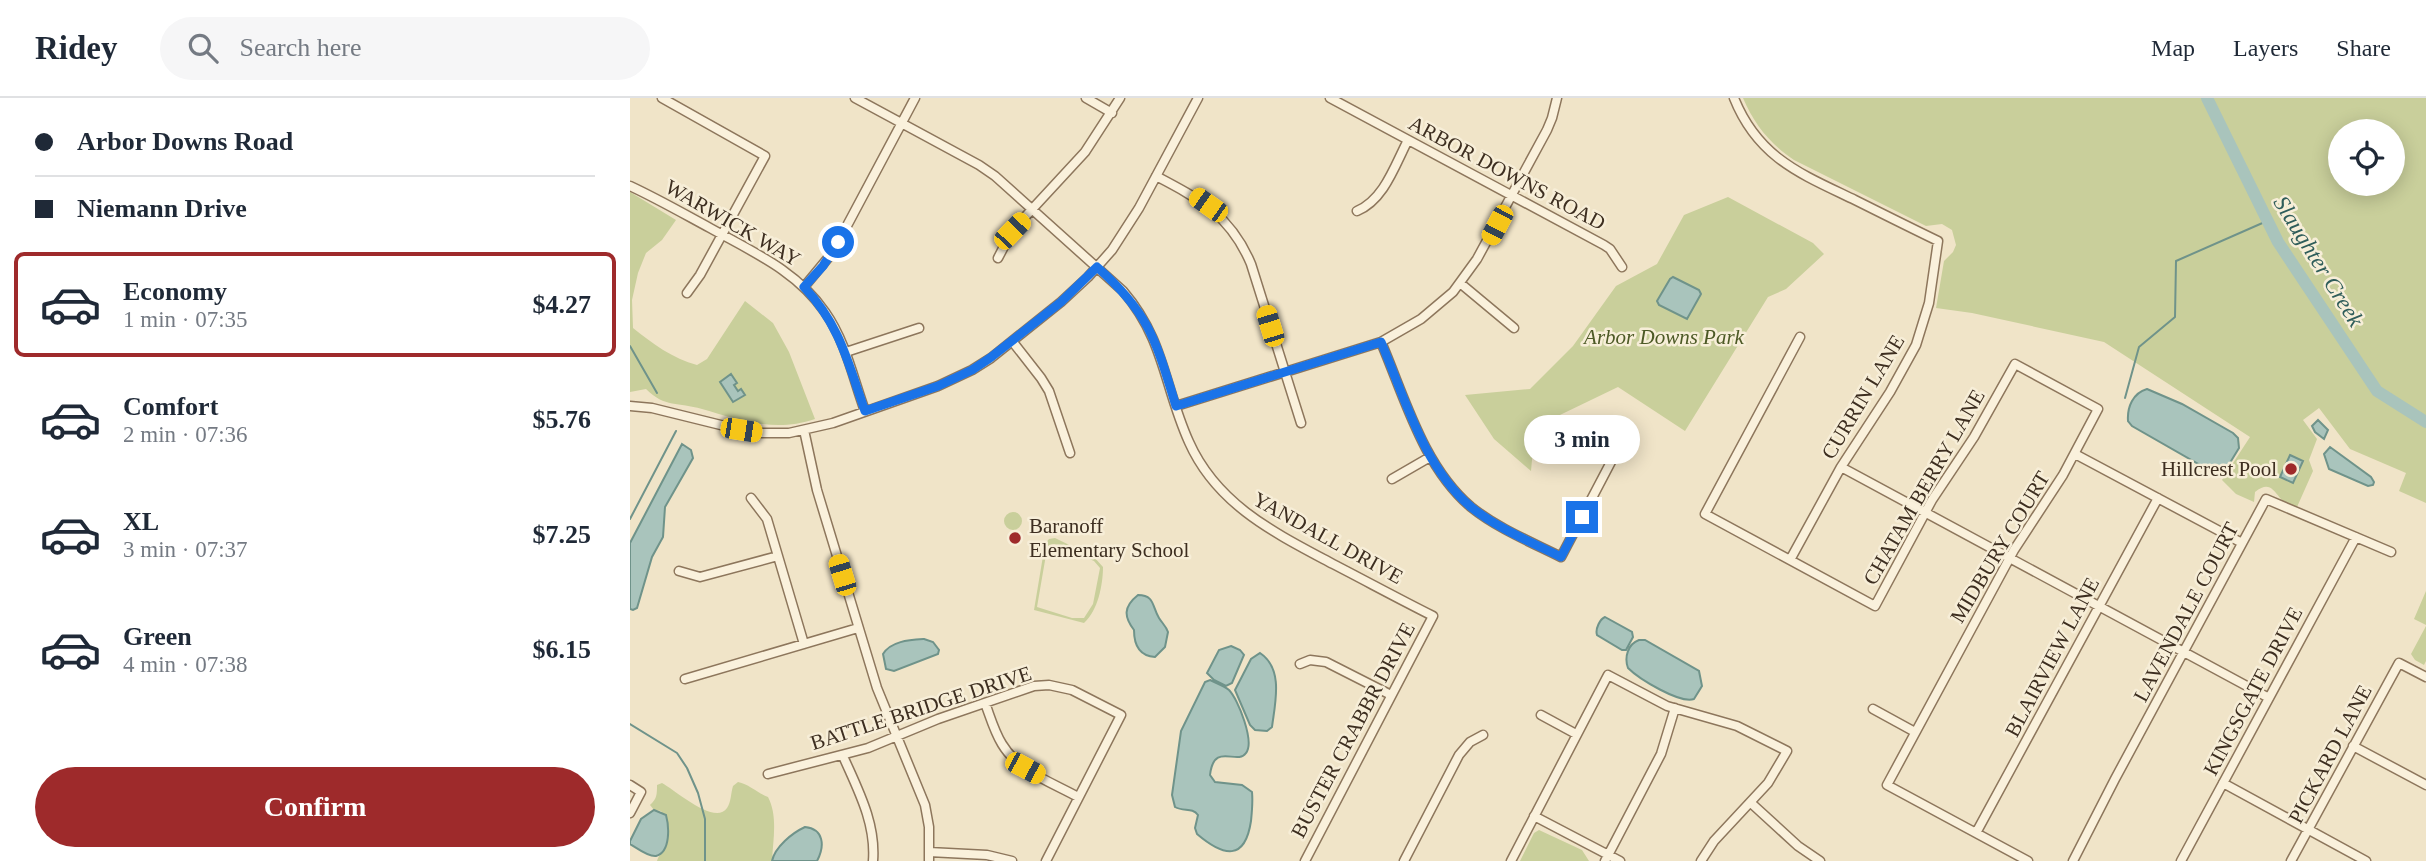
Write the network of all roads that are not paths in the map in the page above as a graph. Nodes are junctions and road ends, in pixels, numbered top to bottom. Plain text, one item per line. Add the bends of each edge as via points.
1 (662, 98) edge
2 (855, 98) edge
3 (915, 98) edge
4 (1086, 98) edge
5 (1121, 98) edge
6 (1198, 98) edge
7 (1330, 98) edge
8 (1557, 98) edge
9 (1734, 98) edge
10 (1112, 113) junction
11 (902, 124) junction
12 (1408, 140) junction
13 (1156, 176) junction
14 (630, 186) edge
15 (1512, 195) junction
16 (1033, 209) junction
17 (1357, 211) dead end
18 (722, 235) junction
19 (998, 258) dead end
20 (1097, 267) junction
21 (1622, 267) dead end
22 (1460, 283) junction
23 (804, 287) junction
24 (687, 293) dead end
25 (919, 328) dead end
26 (1514, 328) dead end
27 (1800, 337) dead end
28 (1012, 341) junction
29 (1381, 342) junction
30 (846, 352) junction
31 (2015, 364) joint
32 (1285, 373) junction
33 (630, 406) edge
34 (1176, 406) junction
35 (865, 411) junction
36 (1301, 423) dead end
37 (804, 430) junction
38 (1070, 453) dead end
39 (2075, 454) junction
40 (1430, 457) junction
41 (1613, 458) dead end
42 (1841, 467) junction
43 (1392, 479) dead end
44 (751, 498) dead end
45 (2158, 498) junction
46 (1925, 512) junction
47 (2356, 537) junction
48 (2242, 543) junction
49 (2391, 552) dead end
50 (778, 556) junction
51 (2010, 558) junction
52 (1790, 560) junction
53 (679, 571) dead end
54 (2099, 606) junction
55 (1433, 616) joint
56 (858, 628) junction
57 (804, 643) junction
58 (2184, 652) junction
59 (1300, 664) dead end
60 (2426, 677) edge
61 (685, 679) dead end
62 (1391, 695) junction
63 (2269, 698) junction
64 (985, 703) junction
65 (1675, 708) junction
66 (1873, 709) dead end
67 (1541, 715) dead end
68 (1915, 732) junction
69 (1576, 734) junction
70 (1483, 735) dead end
71 (897, 736) junction
72 (2353, 746) junction
73 (843, 756) junction
74 (768, 774) dead end
75 (2223, 783) junction
76 (630, 785) edge
77 (2426, 785) edge
78 (1078, 797) junction
79 (1751, 803) junction
80 (630, 813) edge
81 (1534, 816) junction
82 (2308, 830) junction
83 (1976, 833) junction
84 (929, 857) edge
85 (1607, 858) edge
86 (873, 861) edge
87 (1012, 861) edge
88 (1046, 861) edge
89 (1304, 861) edge
90 (1404, 861) edge
91 (1511, 861) edge
92 (1620, 861) edge
93 (1701, 861) edge
94 (1821, 861) edge
95 (2028, 861) edge
96 (2073, 861) edge
97 (2181, 861) edge
98 (2291, 861) edge
99 (2366, 861) edge

1 - 18 street via 765,156
2 - 11 street, YANDALL DRIVE
3 - 11 street
4 - 10 street
5 - 10 street
6 - 13 street
7 - 12 street, ARBOR DOWNS ROAD
8 - 15 street via 1552,118
9 - 42 street, CURRIN LANE via 1749,128 1769,152 1796,172 1938,241 1929,303 1916,345
10 - 16 street via 1085,152
11 - 16 street, YANDALL DRIVE via 979,165
11 - 23 street via 833,252
12 - 15 street, ARBOR DOWNS ROAD
12 - 17 street via 1378,197
13 - 20 street via 1123,234
13 - 32 street via 1201,200 1233,230 1251,264
14 - 18 street, WARWICK WAY
15 - 21 street, ARBOR DOWNS ROAD via 1604,244
15 - 22 street
16 - 19 street via 1007,239
16 - 20 street, YANDALL DRIVE
18 - 23 street, WARWICK WAY via 769,260
18 - 24 street
20 - 28 street
20 - 34 street, YANDALL DRIVE via 1146,322
22 - 26 street
22 - 29 street via 1427,315
23 - 30 street, WARWICK WAY via 826,313
25 - 30 street
27 - 52 street, CHATAM BERRY LANE via 1705,514
28 - 35 street via 956,378
28 - 38 street via 1049,391
29 - 32 street
29 - 40 street
30 - 35 street, WARWICK WAY
31 - 39 street, MIDBURY COURT via 2098,410
31 - 46 street, CHATAM BERRY LANE
32 - 34 street
32 - 36 street
33 - 37 street via 761,433
34 - 55 street, YANDALL DRIVE via 1188,441 1206,472 1240,509 1274,533
35 - 37 street
37 - 56 street
39 - 45 street
39 - 51 street, MIDBURY COURT
40 - 41 street via 1473,508 1561,557
40 - 43 street
42 - 46 street
42 - 52 street, CURRIN LANE
44 - 50 street via 767,519
45 - 48 street
45 - 54 street, BLAIRVIEW LANE
46 - 51 street
46 - 52 street, CHATAM BERRY LANE via 1875,606
47 - 48 street, LAVENDALE COURT via 2266,499
47 - 49 street, LAVENDALE COURT
47 - 63 street, KINGSGATE DRIVE
48 - 58 street, LAVENDALE COURT
50 - 53 street via 700,577
50 - 57 street
51 - 54 street
51 - 68 street, MIDBURY COURT
54 - 58 street
54 - 83 street, BLAIRVIEW LANE
55 - 62 street, BUSTER CRABBR DRIVE
56 - 57 street
56 - 71 street
57 - 61 street
58 - 63 street
58 - 96 street, LAVENDALE COURT
59 - 62 street via 1326,662
60 - 72 street, PICKARD LANE via 2399,663
62 - 89 street, BUSTER CRABBR DRIVE
63 - 75 street, KINGSGATE DRIVE
64 - 71 street, BATTLE BRIDGE DRIVE
64 - 78 street via 1011,757
64 - 78 street, BATTLE BRIDGE DRIVE via 1049,685 1072,690 1121,715
65 - 69 street via 1608,675
65 - 79 street via 1737,726 1787,751
65 - 85 street via 1661,754
66 - 68 street
67 - 69 street
68 - 83 street, MIDBURY COURT via 1887,785
69 - 81 street
70 - 90 street via 1459,755
71 - 73 street, BATTLE BRIDGE DRIVE
71 - 84 street via 925,805
72 - 77 street
72 - 82 street, PICKARD LANE
73 - 74 street, BATTLE BRIDGE DRIVE
73 - 86 street via 871,824
75 - 82 street
75 - 97 street, KINGSGATE DRIVE
76 - 80 street via 641,792
78 - 88 street
79 - 93 street
79 - 94 street
81 - 85 street
81 - 91 street
82 - 98 street, PICKARD LANE
82 - 99 street
83 - 95 street
84 - 87 street via 987,855
85 - 92 street

